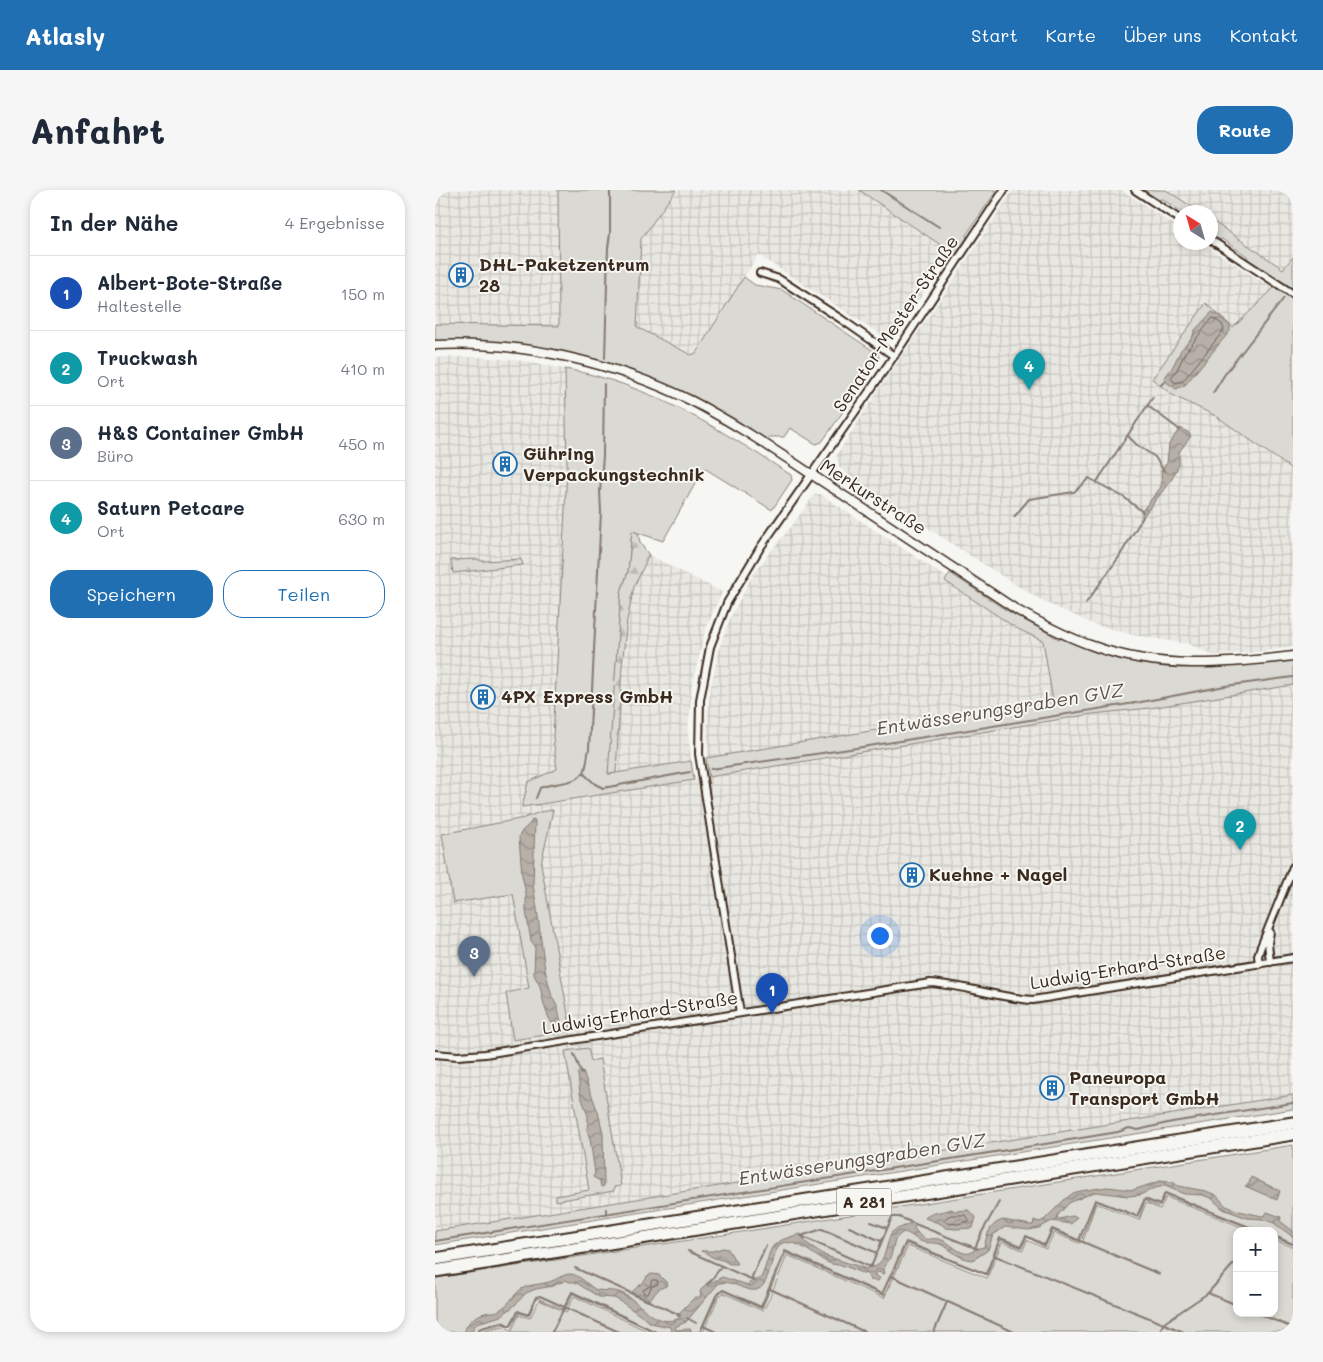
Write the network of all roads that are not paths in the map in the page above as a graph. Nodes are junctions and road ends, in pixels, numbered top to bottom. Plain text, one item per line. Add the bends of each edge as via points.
1 (1004, 190) edge
2 (1135, 190) edge
3 (1173, 215) edge
4 (1218, 245) edge
5 (760, 273) dead end
6 (1293, 294) edge
7 (435, 345) edge
8 (894, 356) junction
9 (812, 475) junction
10 (1293, 656) edge
11 (1293, 867) edge
12 (1272, 921) junction
13 (1293, 958) edge
14 (1269, 962) junction
15 (1259, 964) junction
16 (739, 1013) junction
17 (435, 1054) edge
18 (1293, 1123) edge
19 (1293, 1134) edge
20 (435, 1259) edge
21 (435, 1271) edge

1 - 8 street, Senator-Mester-Straße
2 - 3 street
4 - 6 street
5 - 8 street via 779,279
7 - 9 street, Merkurstraße via 465,344 535,351 616,370 714,413
8 - 9 street, Senator-Mester-Straße
9 - 10 street, Merkurstraße via 1017,610 1093,647 1140,659 1196,664
9 - 16 street, Senator-Mester-Straße via 760,548 727,603 710,648 699,700 701,773
11 - 12 street
12 - 14 street via 1267,943
12 - 15 street via 1259,949
13 - 14 street, Ludwig-Erhard-Straße
14 - 15 street, Ludwig-Erhard-Straße
15 - 16 street, Ludwig-Erhard-Straße via 1033,1000 930,983
16 - 17 street, Ludwig-Erhard-Straße via 485,1054
18 - 20 highway, A 281
19 - 21 highway, A 281

